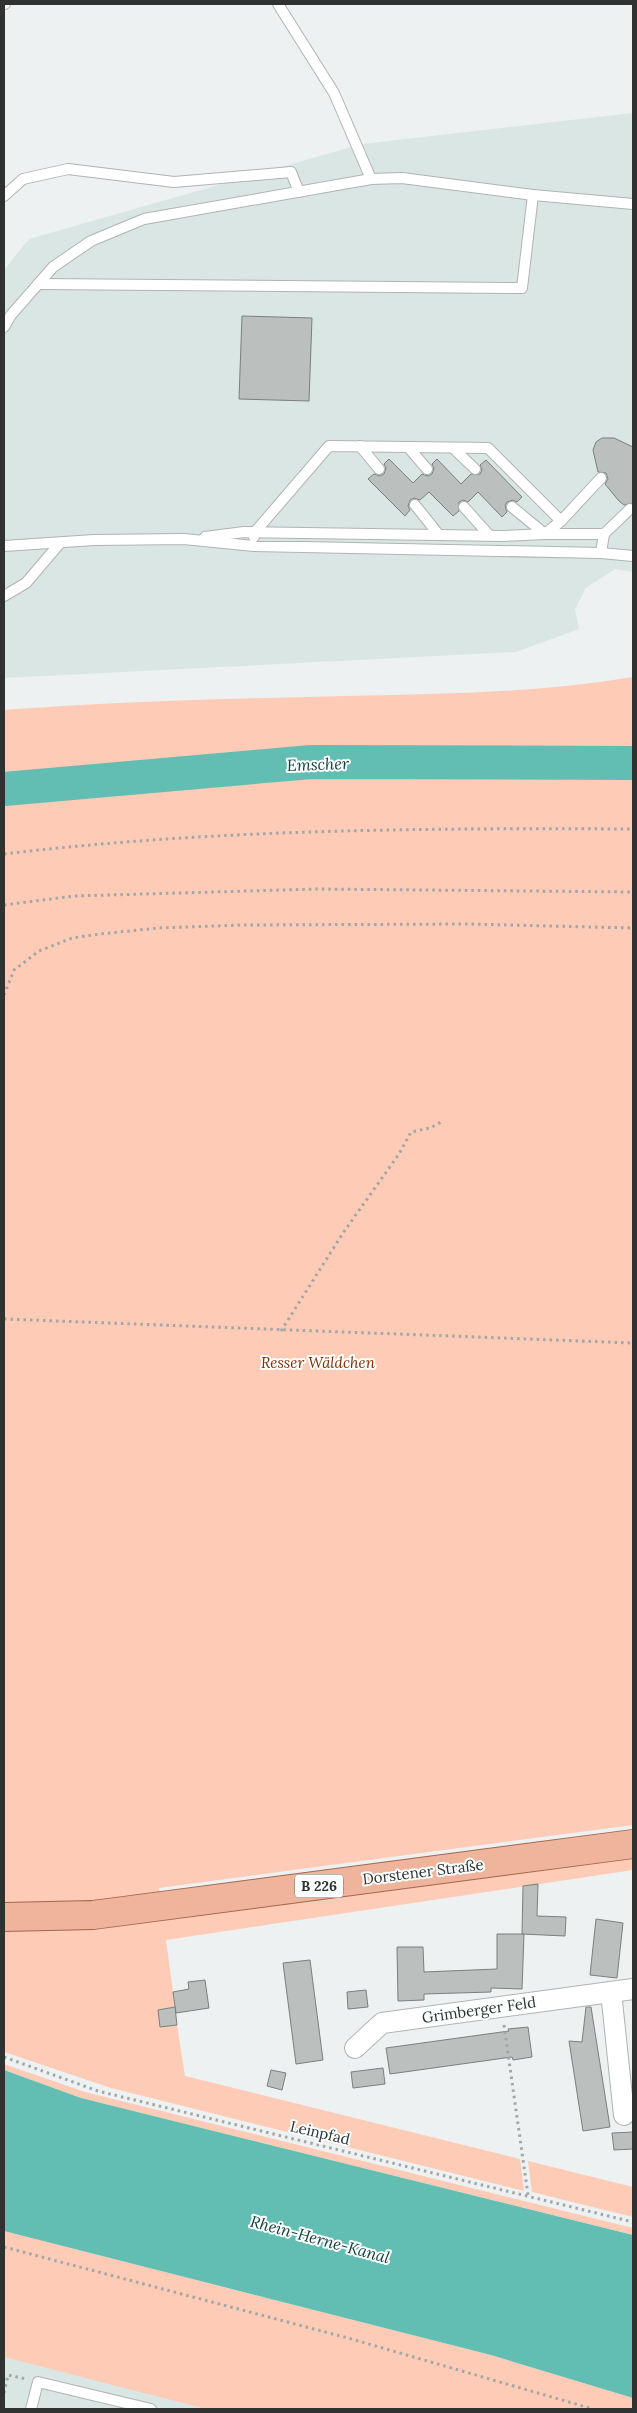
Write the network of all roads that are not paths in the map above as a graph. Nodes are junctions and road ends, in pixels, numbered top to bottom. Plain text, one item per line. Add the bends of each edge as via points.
1 (278, 4) edge
2 (371, 179) junction
3 (299, 192) junction
4 (533, 195) junction
5 (4, 196) edge
6 (633, 204) edge
7 (38, 284) junction
8 (4, 327) edge
9 (360, 446) junction
10 (408, 447) junction
11 (454, 448) junction
12 (379, 469) dead end
13 (427, 469) dead end
14 (476, 469) dead end
15 (601, 478) dead end
16 (415, 505) dead end
17 (464, 507) dead end
18 (512, 507) dead end
19 (630, 510) dead end
20 (562, 521) junction
21 (255, 532) junction
22 (545, 534) junction
23 (604, 534) junction
24 (439, 535) junction
25 (489, 535) junction
26 (184, 539) junction
27 (60, 542) junction
28 (4, 546) edge
29 (254, 546) junction
30 (601, 553) junction
31 (633, 556) edge
32 (4, 596) edge
33 (633, 1844) edge
34 (4, 1917) edge
35 (633, 1988) edge
36 (611, 1992) junction
37 (355, 2048) dead end
38 (624, 2115) dead end
39 (31, 2409) edge
40 (151, 2409) edge

1 - 2 lane via 334,93
2 - 3 lane
2 - 4 lane via 402,178
3 - 5 lane via 291,172 174,182 68,169 23,179
3 - 7 lane via 144,219 91,241 53,267
4 - 6 lane
4 - 7 lane via 522,288
7 - 8 lane
9 - 10 lane
9 - 12 lane
9 - 21 lane via 329,446
10 - 11 lane
10 - 13 lane
11 - 14 lane
11 - 20 lane via 488,448
15 - 20 lane
16 - 24 lane
17 - 25 lane
18 - 22 lane
19 - 23 lane
20 - 22 lane
21 - 24 lane
21 - 26 lane
21 - 29 lane
22 - 23 lane
22 - 25 lane
23 - 30 lane
24 - 25 lane
26 - 27 lane
26 - 29 lane
27 - 28 lane
27 - 32 lane via 26,583
29 - 30 lane
30 - 31 lane
33 - 34 main road, Dorstener Straße / B 226 via 92,1915
35 - 36 street, Grimberger Feld
36 - 37 street, Grimberger Feld via 382,2023
36 - 38 street
39 - 40 lane via 38,2382

